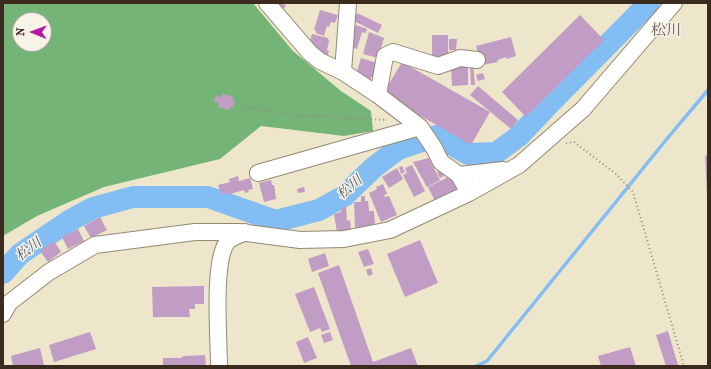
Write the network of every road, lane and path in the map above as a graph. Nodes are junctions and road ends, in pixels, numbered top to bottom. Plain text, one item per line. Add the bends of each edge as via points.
1 (268, 3) edge
2 (348, 3) edge
3 (674, 3) edge
4 (477, 60) dead end
5 (343, 72) junction
6 (378, 95) junction
7 (240, 106) dead end
8 (423, 132) junction
9 (563, 144) dead end
10 (511, 169) junction
11 (258, 173) dead end
12 (459, 175) junction
13 (469, 193) junction
14 (245, 232) junction
15 (3, 314) edge
16 (219, 366) edge
17 (684, 366) edge

1 - 5 street via 310,53
2 - 5 street
3 - 10 street via 583,109 519,165
4 - 6 street via 460,58 438,66 393,52 385,56
5 - 6 street
6 - 8 street
7 - 8 path via 295,115 397,120
8 - 11 street
8 - 12 street via 441,162
9 - 17 path via 574,142 616,174 634,192
10 - 12 street
10 - 13 street
12 - 13 street
13 - 14 street via 390,230 344,239 300,240
14 - 15 street via 195,232 95,245 49,272 9,303
14 - 16 street via 228,241 220,259 217,292

